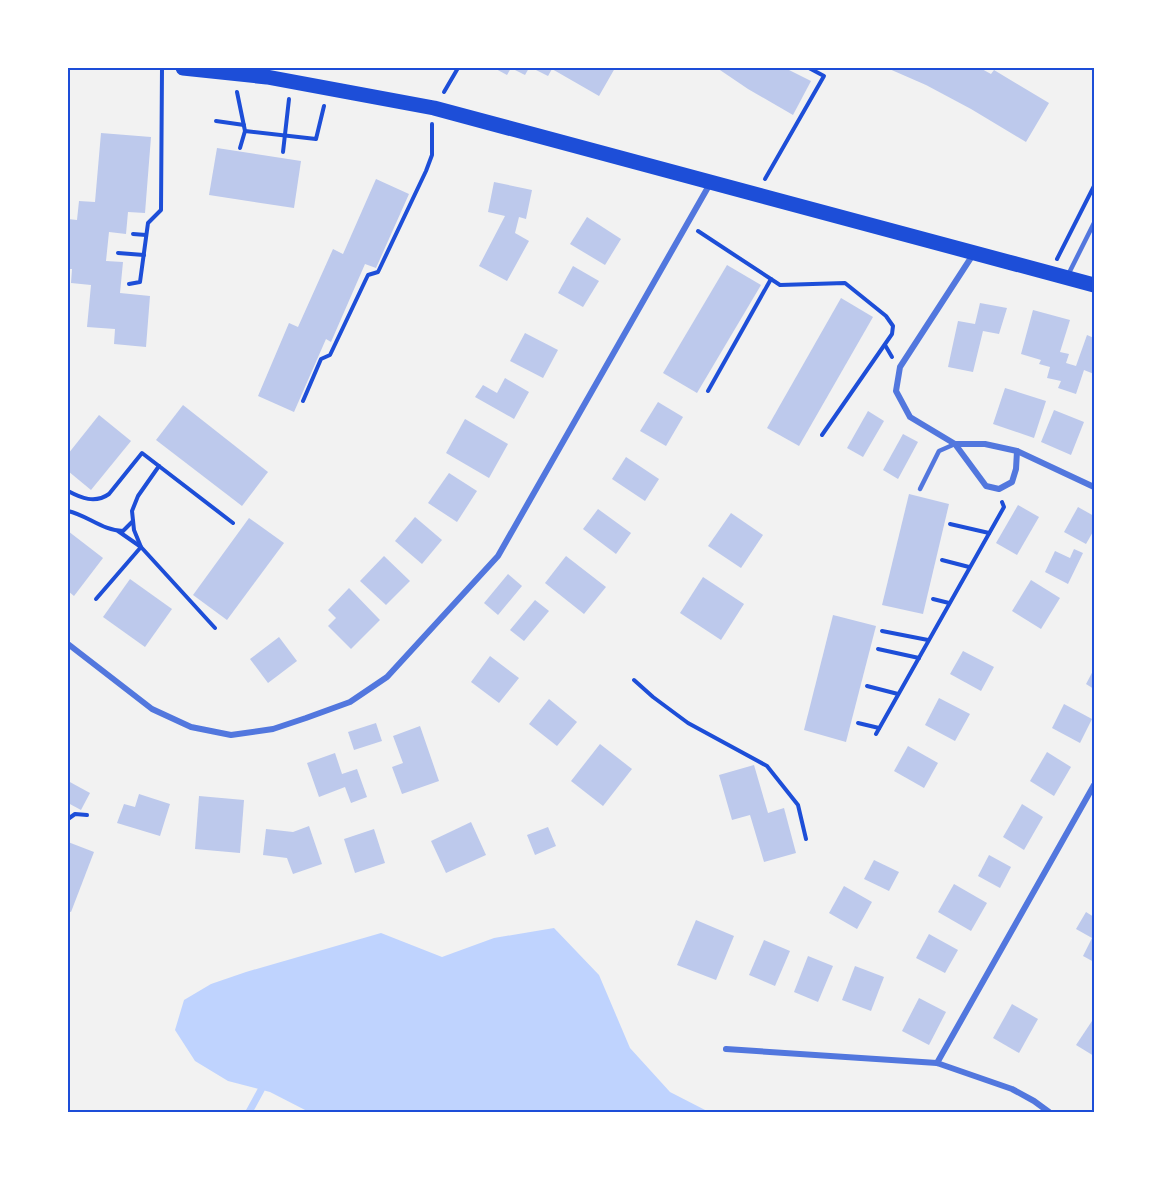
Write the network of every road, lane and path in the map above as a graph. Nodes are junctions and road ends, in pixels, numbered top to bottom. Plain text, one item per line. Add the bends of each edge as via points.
1 (162, 68) edge
2 (183, 68) edge
3 (458, 68) edge
4 (808, 68) edge
5 (235, 72) junction
6 (291, 81) junction
7 (328, 87) junction
8 (434, 108) junction
9 (216, 121) dead end
10 (243, 125) junction
11 (244, 131) junction
12 (285, 135) junction
13 (240, 148) dead end
14 (283, 152) dead end
15 (712, 182) junction
16 (1095, 186) edge
17 (757, 194) junction
18 (1095, 223) edge
19 (687, 224) junction
20 (133, 234) dead end
21 (146, 235) junction
22 (974, 252) junction
23 (118, 253) dead end
24 (144, 255) junction
25 (1050, 273) junction
26 (1067, 278) junction
27 (771, 279) junction
28 (129, 284) dead end
29 (1095, 285) edge
30 (708, 392) dead end
31 (303, 401) dead end
32 (822, 435) dead end
33 (955, 444) junction
34 (1017, 451) junction
35 (159, 466) junction
36 (1095, 487) edge
37 (920, 489) dead end
38 (999, 489) junction
39 (68, 492) edge
40 (68, 511) edge
41 (133, 520) junction
42 (233, 523) dead end
43 (950, 524) dead end
44 (118, 531) junction
45 (989, 533) junction
46 (141, 547) junction
47 (942, 560) dead end
48 (969, 567) junction
49 (96, 599) dead end
50 (933, 600) dead end
51 (949, 603) junction
52 (215, 628) dead end
53 (882, 631) dead end
54 (928, 640) junction
55 (68, 644) edge
56 (878, 649) dead end
57 (919, 658) junction
58 (634, 680) dead end
59 (867, 686) dead end
60 (898, 694) junction
61 (858, 723) dead end
62 (879, 728) junction
63 (876, 734) dead end
64 (1095, 785) edge
65 (87, 816) dead end
66 (68, 819) edge
67 (806, 838) dead end
68 (726, 1049) dead end
69 (937, 1063) junction
70 (1049, 1113) edge

1 - 21 path via 161,210 148,223
2 - 5 main road
3 - 8 path
4 - 17 path via 824,76
5 - 6 main road
5 - 10 path
6 - 7 main road
6 - 12 path
7 - 8 main road
7 - 12 path via 316,138
8 - 15 main road
8 - 31 path via 432,155 426,171 378,272 368,275 330,355 321,359
9 - 10 path
10 - 11 path
11 - 12 path
11 - 13 path
12 - 14 path
15 - 17 main road
15 - 19 street
16 - 25 path
17 - 22 main road
18 - 26 lane
19 - 27 path
19 - 55 street via 498,556 387,677 350,702 273,729 231,735 191,727 152,709
20 - 21 path
21 - 24 path
22 - 25 main road
22 - 33 street via 900,367 896,391 910,417
23 - 24 path
24 - 28 path via 140,282
25 - 26 main road
26 - 29 main road
27 - 30 path
27 - 32 path via 780,285 845,283 893,326 892,334
33 - 34 street via 986,444
33 - 37 lane via 939,451
33 - 38 street via 986,486
34 - 36 street
34 - 38 street via 1012,482
35 - 39 path via 141,453 102,499 84,499
35 - 41 path via 138,496
35 - 42 path
38 - 45 path via 1004,507
40 - 44 path
41 - 44 path
41 - 46 path
43 - 45 path
44 - 46 path
45 - 48 path
46 - 49 path
46 - 52 path
47 - 48 path
48 - 51 path
50 - 51 path
51 - 54 path
53 - 54 path
54 - 57 path
56 - 57 path
57 - 60 path
58 - 67 path via 688,723 767,766 798,805
59 - 60 path
60 - 62 path
61 - 62 path
62 - 63 path
64 - 69 street
65 - 66 path via 75,814
68 - 69 street
69 - 70 street via 1011,1089

